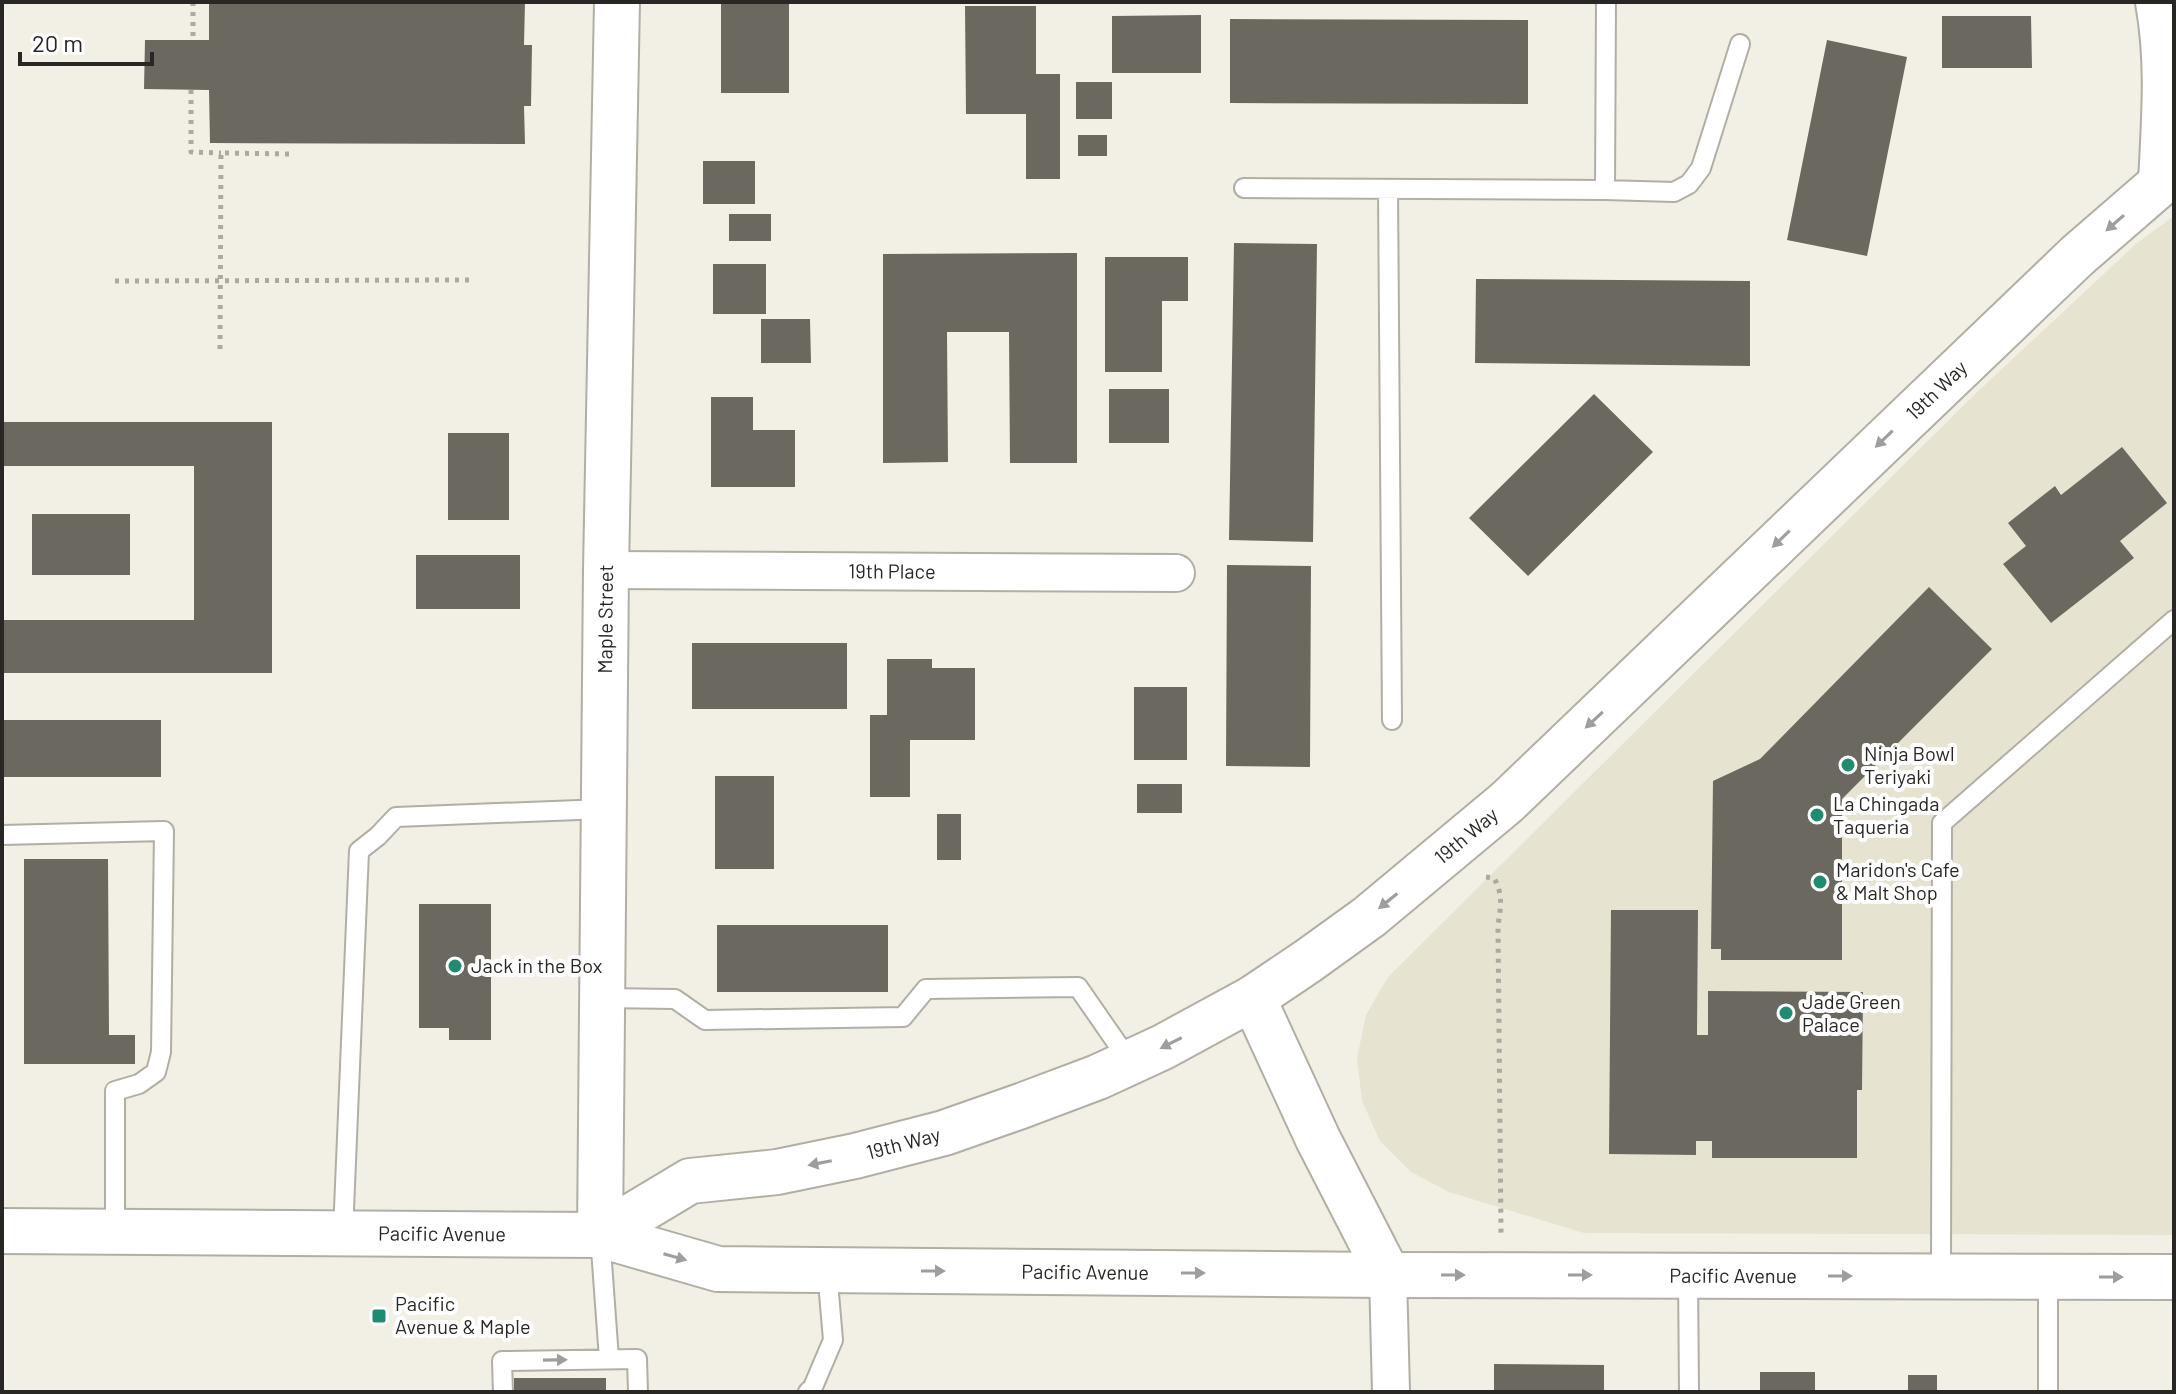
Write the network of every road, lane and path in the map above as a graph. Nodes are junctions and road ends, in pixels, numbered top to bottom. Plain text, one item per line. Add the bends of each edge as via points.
1 (193, 2) edge
2 (617, 2) edge
3 (1606, 2) edge
4 (2158, 2) edge
5 (193, 40) dead end
6 (1740, 44) dead end
7 (191, 90) dead end
8 (221, 153) junction
9 (293, 154) dead end
10 (2168, 177) edge
11 (1244, 188) dead end
12 (1388, 189) junction
13 (1605, 190) junction
14 (220, 280) junction
15 (469, 280) dead end
16 (115, 281) dead end
17 (220, 349) dead end
18 (606, 570) junction
19 (1176, 573) dead end
20 (2174, 620) edge
21 (1392, 720) dead end
22 (604, 809) junction
23 (2, 835) edge
24 (1448, 851) junction
25 (602, 998) junction
26 (1253, 998) junction
27 (1130, 1062) junction
28 (2, 1231) edge
29 (115, 1232) junction
30 (343, 1233) junction
31 (600, 1235) junction
32 (827, 1270) junction
33 (1388, 1275) junction
34 (1502, 1275) junction
35 (1688, 1275) junction
36 (1941, 1277) junction
37 (2048, 1277) junction
38 (2174, 1277) edge
39 (609, 1359) junction
40 (503, 1392) edge
41 (638, 1392) edge
42 (808, 1392) edge
43 (1391, 1392) edge
44 (1689, 1392) edge
45 (2048, 1392) edge

1 - 5 path
2 - 18 main road, Maple Street
3 - 13 lane
4 - 10 main road
6 - 13 lane via 1701,168 1689,184 1674,192
7 - 8 path via 191,152
8 - 9 path
8 - 14 path
10 -> 24 main road, 19th Way via 2065,267 1552,760
11 - 12 lane
12 - 13 lane
12 - 21 lane
14 - 15 path
14 - 16 path
14 - 17 path
18 - 19 street, 19th Place
18 - 22 main road, Maple Street
20 - 36 lane via 1942,823
22 - 25 main road, Maple Street
22 - 30 lane via 396,817 359,851
23 - 29 lane via 164,831 161,1052 156,1072 115,1091
24 -> 26 main road, 19th Way via 1369,917
24 - 34 path via 1472,876 1494,878 1502,898
25 - 27 lane via 675,999 705,1020 903,1017 926,989 1078,987
25 - 31 main road, Maple Street
26 -> 27 main road, 19th Way
26 - 33 main road
27 -> 31 main road, 19th Way via 944,1133 777,1172 690,1181
28 - 29 main road, Pacific Avenue
29 - 30 main road, Pacific Avenue
30 - 31 main road, Pacific Avenue
31 -> 32 main road, Pacific Avenue via 718,1269
31 - 39 lane
32 -> 33 main road, Pacific Avenue
32 - 42 lane via 833,1340
33 -> 34 main road, Pacific Avenue
33 - 43 street
34 -> 35 main road, Pacific Avenue
35 -> 36 main road, Pacific Avenue
35 - 44 lane
36 - 37 main road, Pacific Avenue
37 -> 38 main road, Pacific Avenue
37 - 45 lane
40 -> 39 lane via 502,1361
39 - 41 lane via 637,1359

